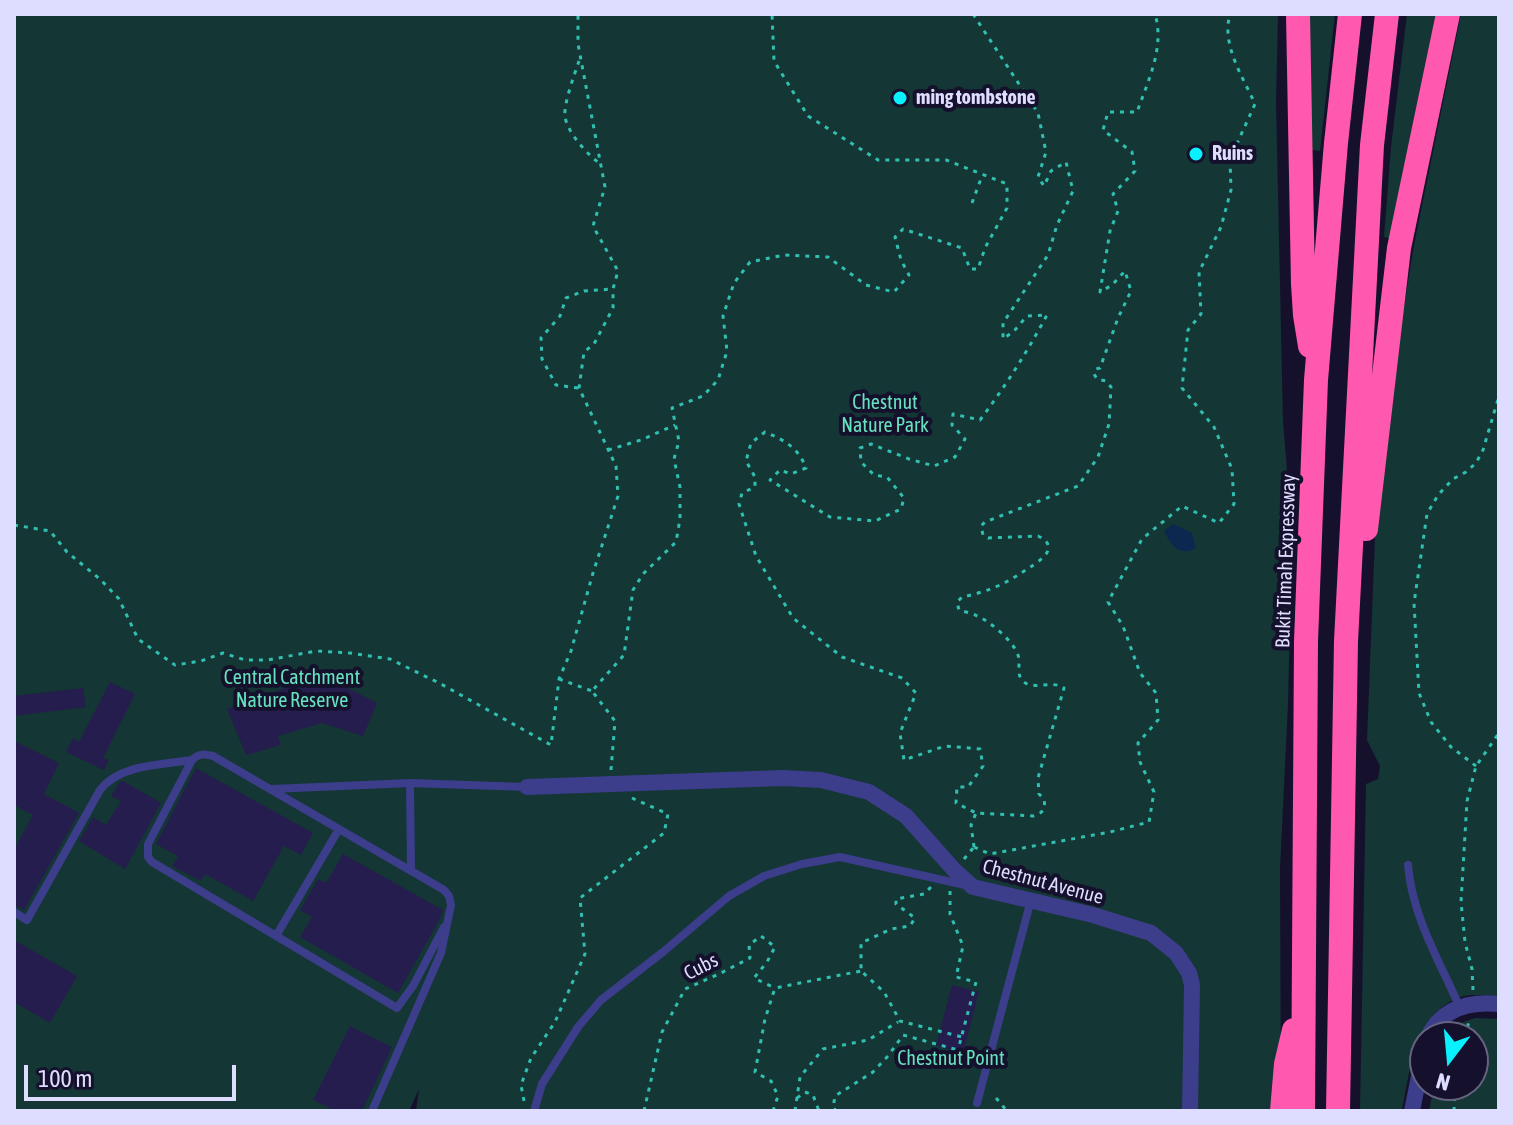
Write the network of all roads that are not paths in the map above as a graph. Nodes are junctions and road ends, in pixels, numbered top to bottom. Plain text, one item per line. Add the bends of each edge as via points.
1 (1298, 14) edge
2 (1350, 14) edge
3 (1387, 14) edge
4 (1448, 14) edge
5 (1316, 380) junction
6 (1346, 641) junction
7 (192, 760) junction
8 (410, 783) junction
9 (527, 787) joint
10 (270, 789) junction
11 (339, 829) junction
12 (1408, 865) dead end
13 (411, 871) junction
14 (973, 887) junction
15 (1031, 900) junction
16 (14, 912) edge
17 (450, 916) junction
18 (276, 936) junction
19 (1304, 989) junction
20 (1499, 1004) edge
21 (1466, 1005) junction
22 (1440, 1021) edge
23 (977, 1103) dead end
24 (372, 1111) edge
25 (534, 1111) edge
26 (1190, 1111) edge
27 (1282, 1111) edge
28 (1303, 1111) edge
29 (1338, 1111) edge

1 - 5 highway via 1303,284
2 - 5 highway, Bukit Timah Expressway
3 - 6 highway via 1372,145
4 - 6 highway via 1399,248 1366,536
5 - 19 highway, Bukit Timah Expressway via 1306,641
6 - 29 highway
7 - 10 lane via 213,756
7 - 16 lane via 124,771 110,779 27,920
7 - 18 lane via 148,844 148,857
8 - 9 lane
8 - 10 lane
8 - 13 lane
9 - 14 street, Chestnut Avenue via 783,778 854,787 906,816
10 - 11 lane
11 - 13 lane
11 - 18 lane
12 - 21 lane via 1437,962
13 - 17 lane via 444,890
14 - 15 street, Chestnut Avenue
14 - 25 lane via 840,857 764,876 729,896 601,1000 542,1084
15 - 23 lane
15 - 26 street, Chestnut Avenue via 1140,928 1176,953 1192,985
17 - 18 lane via 397,1008
17 - 24 lane via 441,953
19 - 27 highway via 1286,1064
19 - 28 highway, Bukit Timah Expressway
20 - 21 street
21 - 22 street

